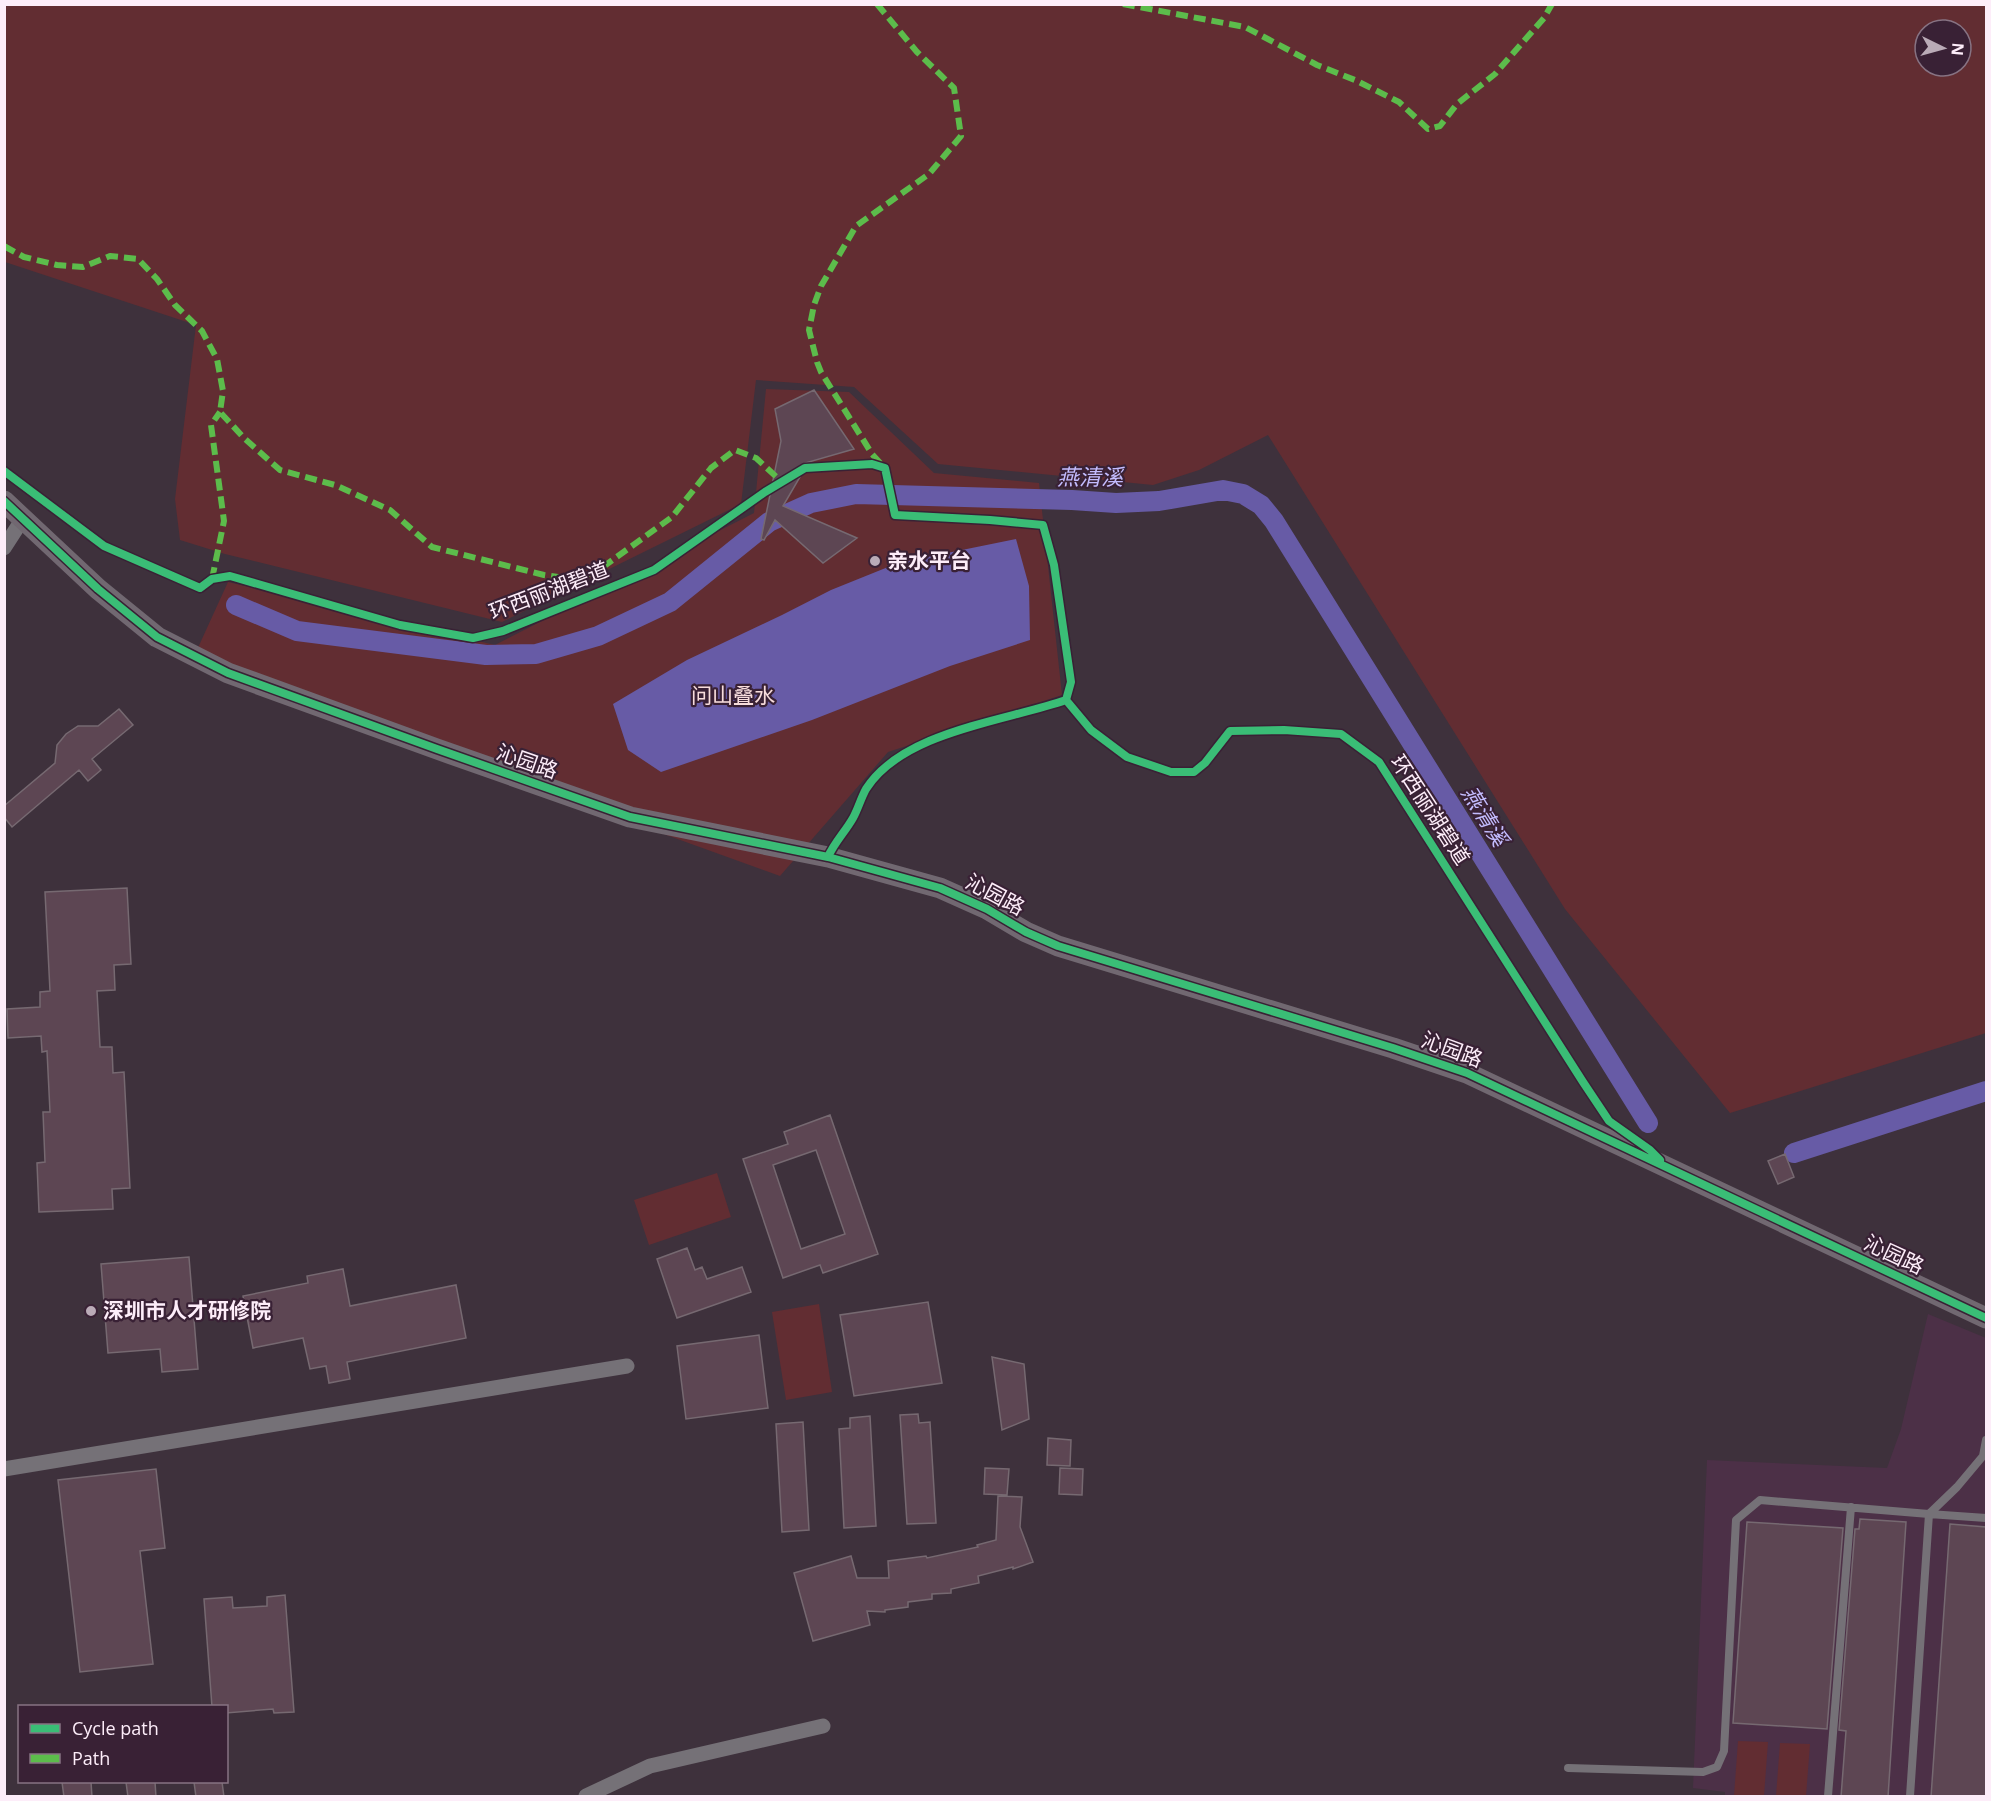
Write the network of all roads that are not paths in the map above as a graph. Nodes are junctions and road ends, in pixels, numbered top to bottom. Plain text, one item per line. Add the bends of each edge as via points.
1 (4, 501) edge
2 (24, 517) junction
3 (4, 548) edge
4 (1986, 1318) edge
5 (627, 1366) dead end
6 (1986, 1440) edge
7 (1985, 1458) edge
8 (4, 1469) edge
9 (1851, 1507) junction
10 (1929, 1514) junction
11 (1986, 1518) edge
12 (823, 1726) dead end
13 (1568, 1768) dead end
14 (586, 1797) edge
15 (1828, 1797) edge
16 (1910, 1797) edge

1 - 2 street, 沁园路
2 - 3 street
2 - 4 street, 沁园路 via 98,589 157,637 228,673 630,817 828,857 940,888 1058,946 1467,1073
5 - 8 street
6 - 7 lane
7 - 10 lane
9 - 10 lane
9 - 13 lane via 1760,1500 1736,1520 1724,1752 1717,1767 1703,1772
9 - 15 lane
10 - 11 lane
10 - 16 lane
12 - 14 street via 650,1766

